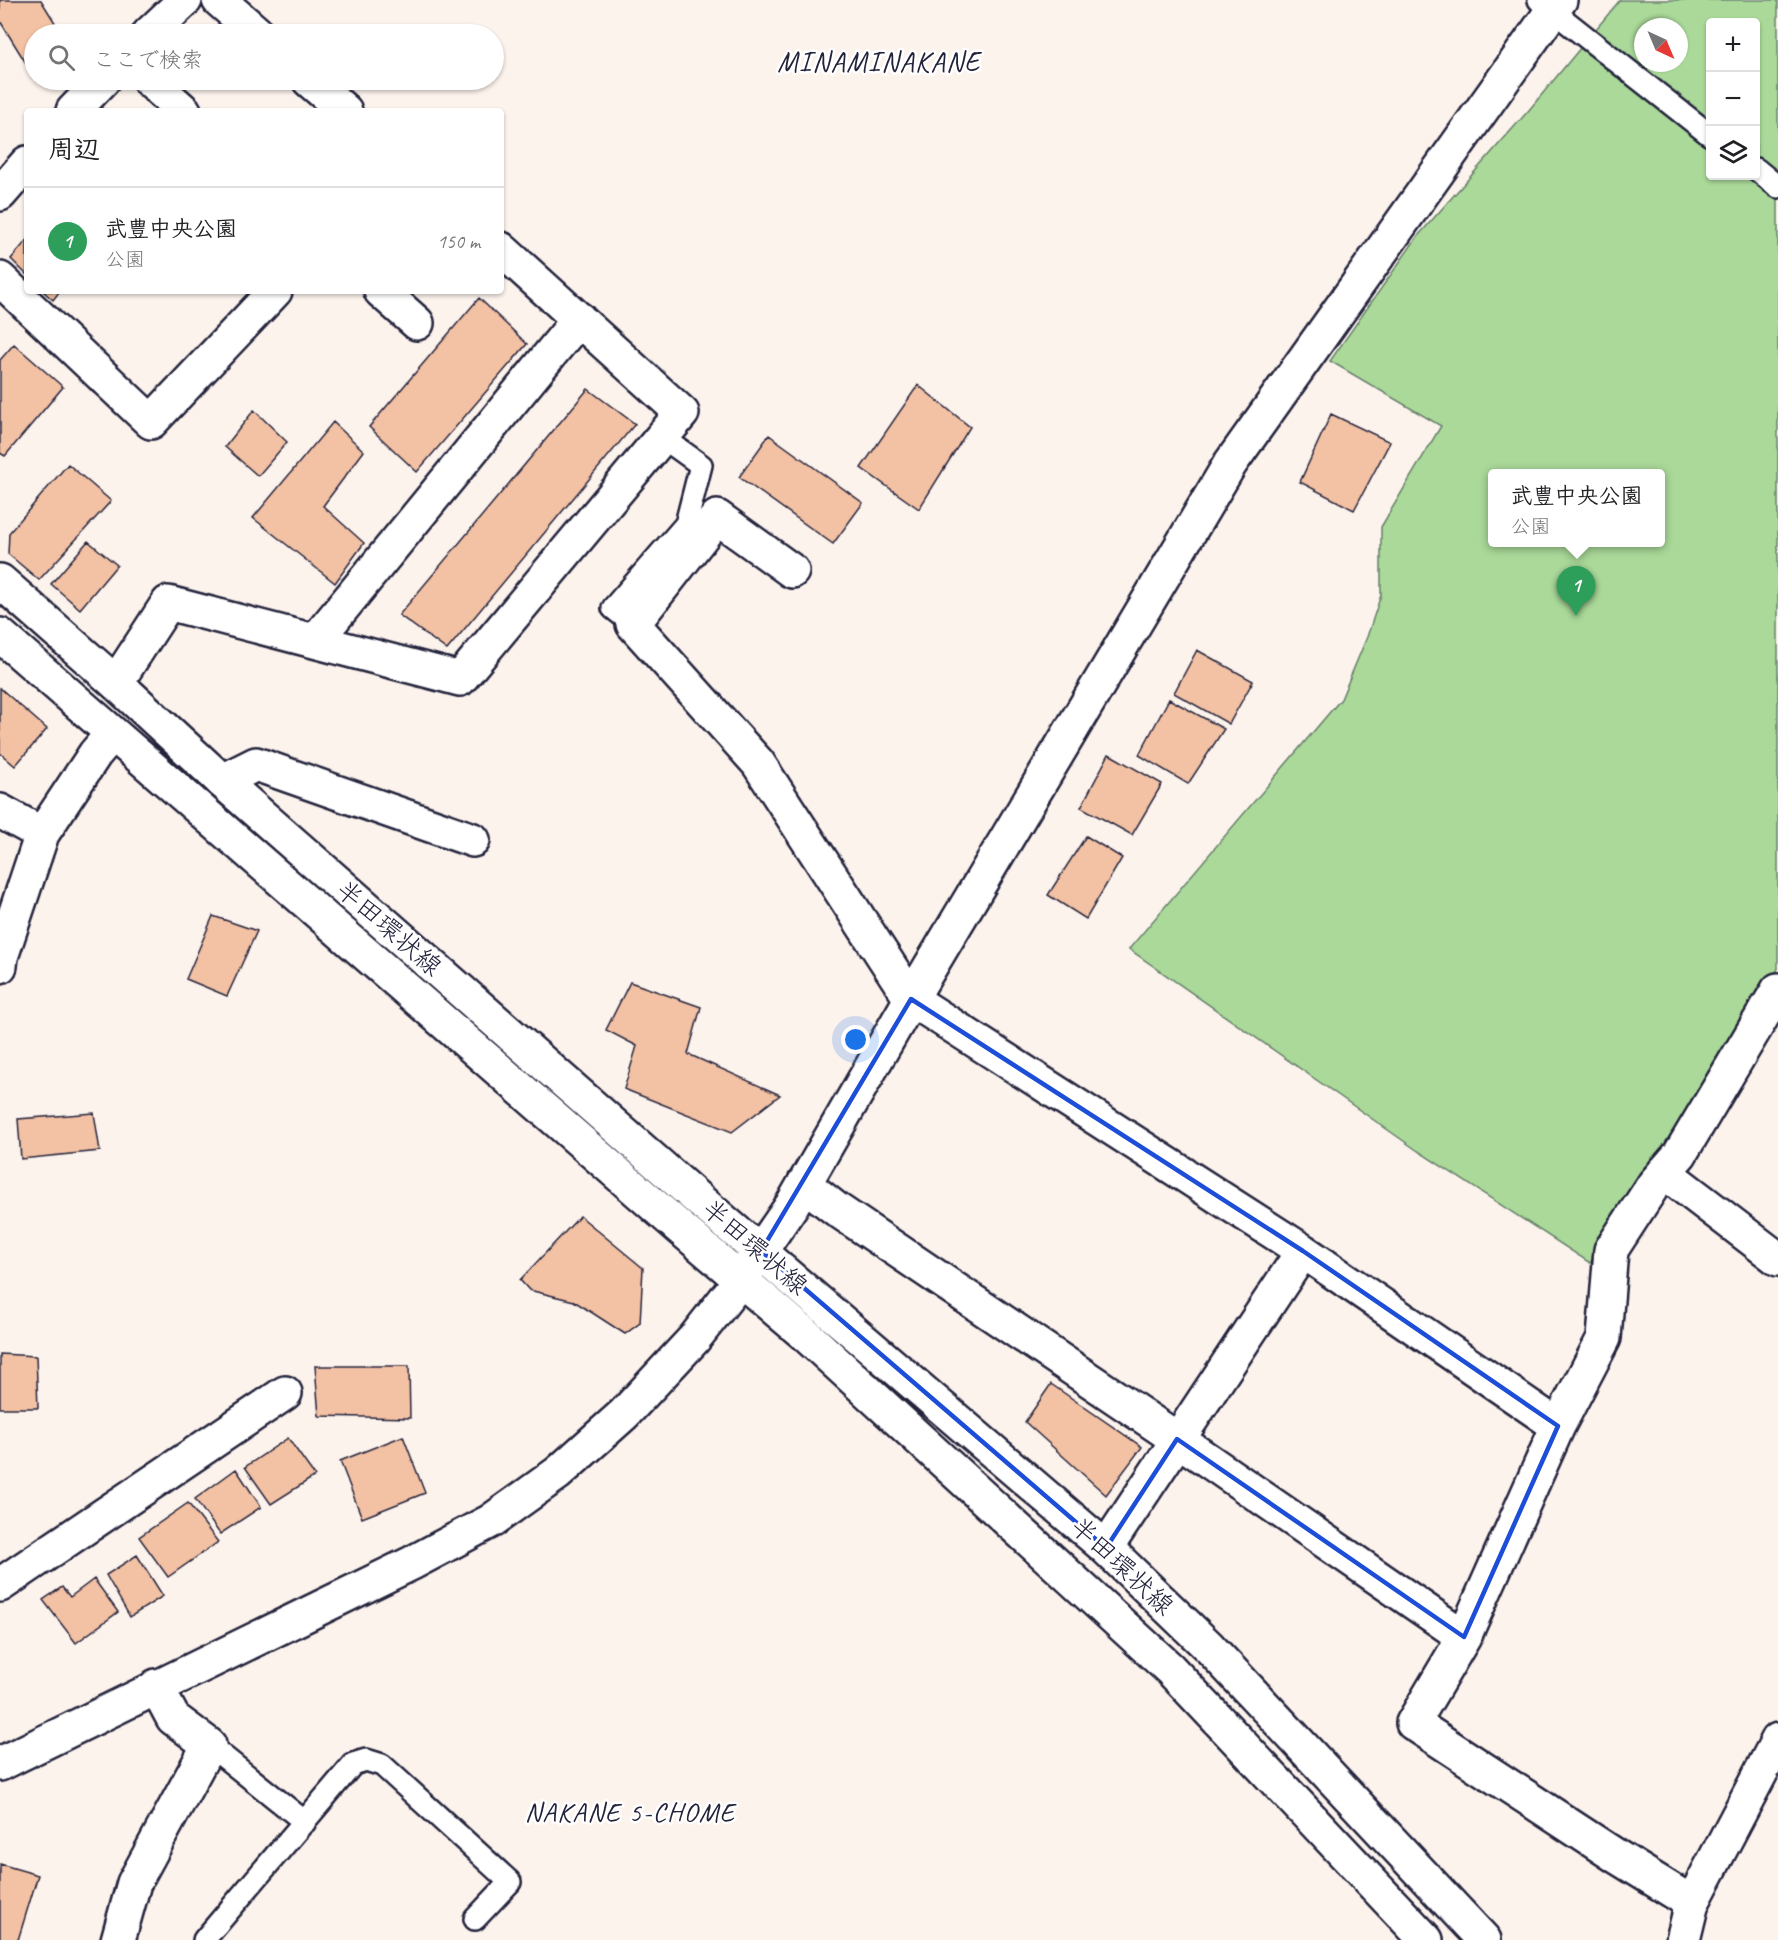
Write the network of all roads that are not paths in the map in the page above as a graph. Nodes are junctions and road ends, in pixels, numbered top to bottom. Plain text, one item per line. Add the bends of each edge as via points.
1 (185, 0) edge
2 (219, 0) edge
3 (1550, 4) edge
4 (160, 24) edge
5 (247, 24) edge
6 (93, 90) edge
7 (161, 90) edge
8 (321, 90) edge
9 (76, 108) edge
10 (181, 108) edge
11 (342, 108) edge
12 (1706, 132) edge
13 (24, 166) edge
14 (1760, 174) edge
15 (1778, 187) edge
16 (0, 194) edge
17 (504, 252) edge
18 (0, 279) edge
19 (272, 294) edge
20 (384, 294) edge
21 (579, 319) junction
22 (417, 323) dead end
23 (662, 437) junction
24 (792, 572) dead end
25 (0, 581) edge
26 (633, 624) junction
27 (0, 635) edge
28 (315, 640) junction
29 (116, 683) junction
30 (112, 734) junction
31 (222, 781) junction
32 (0, 811) edge
33 (42, 834) junction
34 (473, 840) dead end
35 (0, 966) edge
36 (911, 999) junction
37 (1773, 1011) edge
38 (1664, 1172) junction
39 (804, 1184) junction
40 (761, 1251) junction
41 (1303, 1251) junction
42 (1778, 1259) edge
43 (742, 1278) junction
44 (285, 1393) dead end
45 (1558, 1426) junction
46 (1177, 1439) junction
47 (1106, 1548) junction
48 (0, 1586) edge
49 (1464, 1637) junction
50 (156, 1686) junction
51 (1778, 1740) edge
52 (209, 1745) junction
53 (0, 1764) edge
54 (305, 1822) junction
55 (1692, 1903) junction
56 (475, 1919) dead end
57 (118, 1940) edge
58 (204, 1940) edge
59 (1426, 1940) edge
60 (1485, 1940) edge
61 (1683, 1940) edge

1 - 4 street
2 - 5 street
3 - 12 lane
3 - 36 street via 1230,464
6 - 9 street
7 - 10 street
8 - 11 street
13 - 16 street
14 - 15 lane
17 - 21 street
18 - 19 street via 151,422
20 - 22 street
21 - 23 street via 682,413
21 - 28 street
23 - 26 lane via 700,465 686,524 613,608
23 - 28 street via 460,679
24 - 26 street via 717,517
25 - 29 street, 半田環状線
26 - 36 street via 758,763
27 - 30 street, 半田環状線
28 - 29 street via 168,603
29 - 31 street, 半田環状線
30 - 33 street via 95,753
30 - 43 street, 半田環状線
31 - 34 street via 256,764
31 - 40 street, 半田環状線
32 - 33 street
33 - 35 street
36 - 39 street
36 - 41 street
37 - 38 street via 1680,1154
38 - 42 street
38 - 45 street via 1611,1250 1604,1338
39 - 40 street
39 - 46 street
40 - 43 street
40 - 47 street, 半田環状線
41 - 45 street
41 - 46 street
43 - 50 street via 694,1339 624,1414 558,1473 491,1521
43 - 59 street, 半田環状線 via 1170,1669
44 - 48 street
45 - 49 street
46 - 47 street
46 - 49 street
47 - 60 street, 半田環状線 via 1209,1647
49 - 55 street via 1413,1723
50 - 52 street via 173,1718
50 - 53 street
51 - 55 street
52 - 54 lane
52 - 57 street via 134,1883
54 - 56 lane via 352,1764 366,1760 382,1765 510,1882
54 - 58 lane
55 - 61 street

